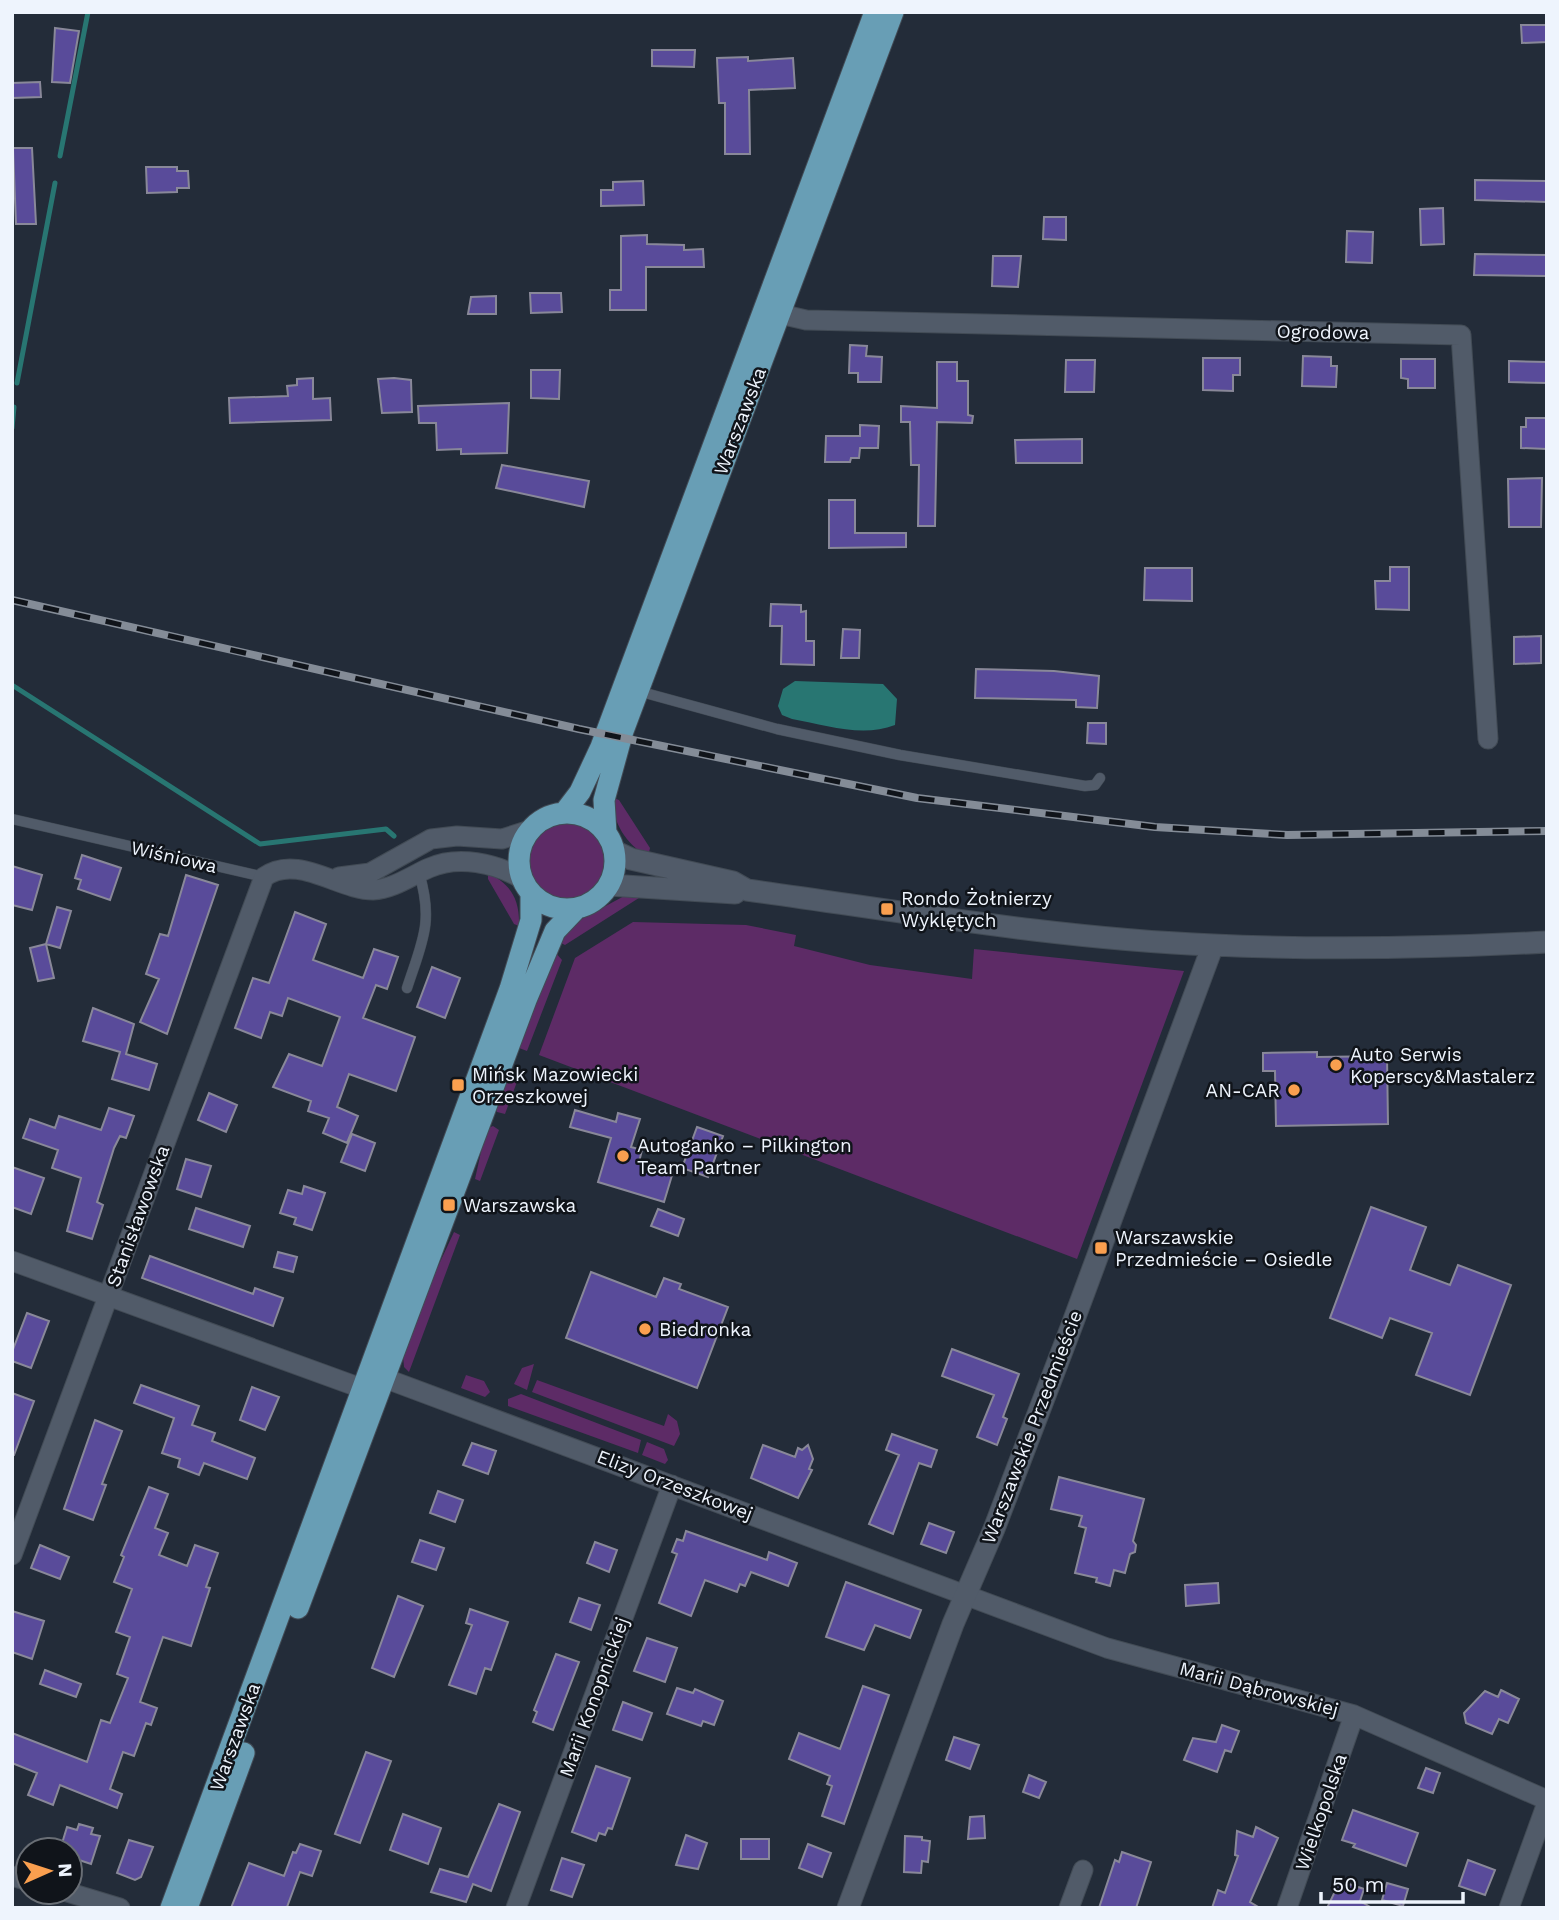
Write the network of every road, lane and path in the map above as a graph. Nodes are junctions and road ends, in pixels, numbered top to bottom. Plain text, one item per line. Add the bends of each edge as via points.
1 (875, 12) edge
2 (893, 12) edge
3 (780, 314) junction
4 (638, 691) junction
5 (1488, 739) dead end
6 (1100, 778) dead end
7 (564, 813) junction
8 (12, 819) edge
9 (530, 830) junction
10 (610, 842) junction
11 (419, 873) junction
12 (264, 877) junction
13 (335, 878) junction
14 (609, 885) junction
15 (527, 886) junction
16 (747, 890) junction
17 (576, 909) junction
18 (1547, 942) edge
19 (1213, 945) junction
20 (407, 988) dead end
21 (12, 1261) edge
22 (108, 1298) junction
23 (387, 1369) junction
24 (361, 1388) junction
25 (672, 1485) junction
26 (12, 1555) edge
27 (965, 1594) junction
28 (1354, 1715) junction
29 (1547, 1801) edge
30 (1083, 1870) dead end
31 (84, 1897) edge
32 (120, 1908) edge
33 (171, 1908) edge
34 (187, 1908) edge
35 (516, 1908) edge
36 (848, 1908) edge
37 (1069, 1908) edge
38 (1287, 1908) edge
39 (1509, 1908) edge

1 - 7 main road, Warszawska via 601,747 580,792
2 - 3 main road, Warszawska
3 - 4 main road, Warszawska
3 - 5 street, Ogrodowa via 806,320 1461,335
4 - 6 lane via 776,729 900,755 1085,786 1095,786
4 - 10 main road, Warszawska via 606,789 603,810
7 - 9 main road via 541,820
7 - 10 main road via 584,816
8 - 12 lane, Wiśniowa
9 - 13 street, Wiśniowa via 502,839 431,839 370,873
9 - 15 main road via 518,857
10 - 14 main road via 614,872
10 - 16 street via 631,859
11 - 13 street, Wiśniowa via 374,890
11 - 15 street, Wiśniowa via 439,864 462,862 508,870
11 - 20 lane via 428,925
12 - 13 street, Wiśniowa via 281,869
12 - 22 street, Stanisławowska
14 - 16 street via 732,894
14 - 17 main road via 595,901
15 - 17 main road via 548,906
15 - 24 main road, Warszawska via 531,920 510,989
16 - 19 street via 1040,930
17 - 23 main road, Warszawska via 555,932 530,989
18 - 19 street via 1419,947
19 - 27 street, Warszawskie Przedmieście via 994,1529
21 - 22 street
22 - 24 street
22 - 26 street, Stanisławowska
23 - 24 main road
23 - 25 street, Elizy Orzeszkowej
23 - 34 main road, Warszawska
24 - 33 main road, Warszawska
25 - 27 street, Elizy Orzeszkowej
25 - 35 street, Marii Konopnickiej
27 - 28 street, Marii Dąbrowskiej via 1107,1648
27 - 36 street, Warszawskie Przedmieście
28 - 29 street, Marii Dąbrowskiej
28 - 38 street, Wielkopolska
29 - 39 street
30 - 37 street
31 - 32 street

